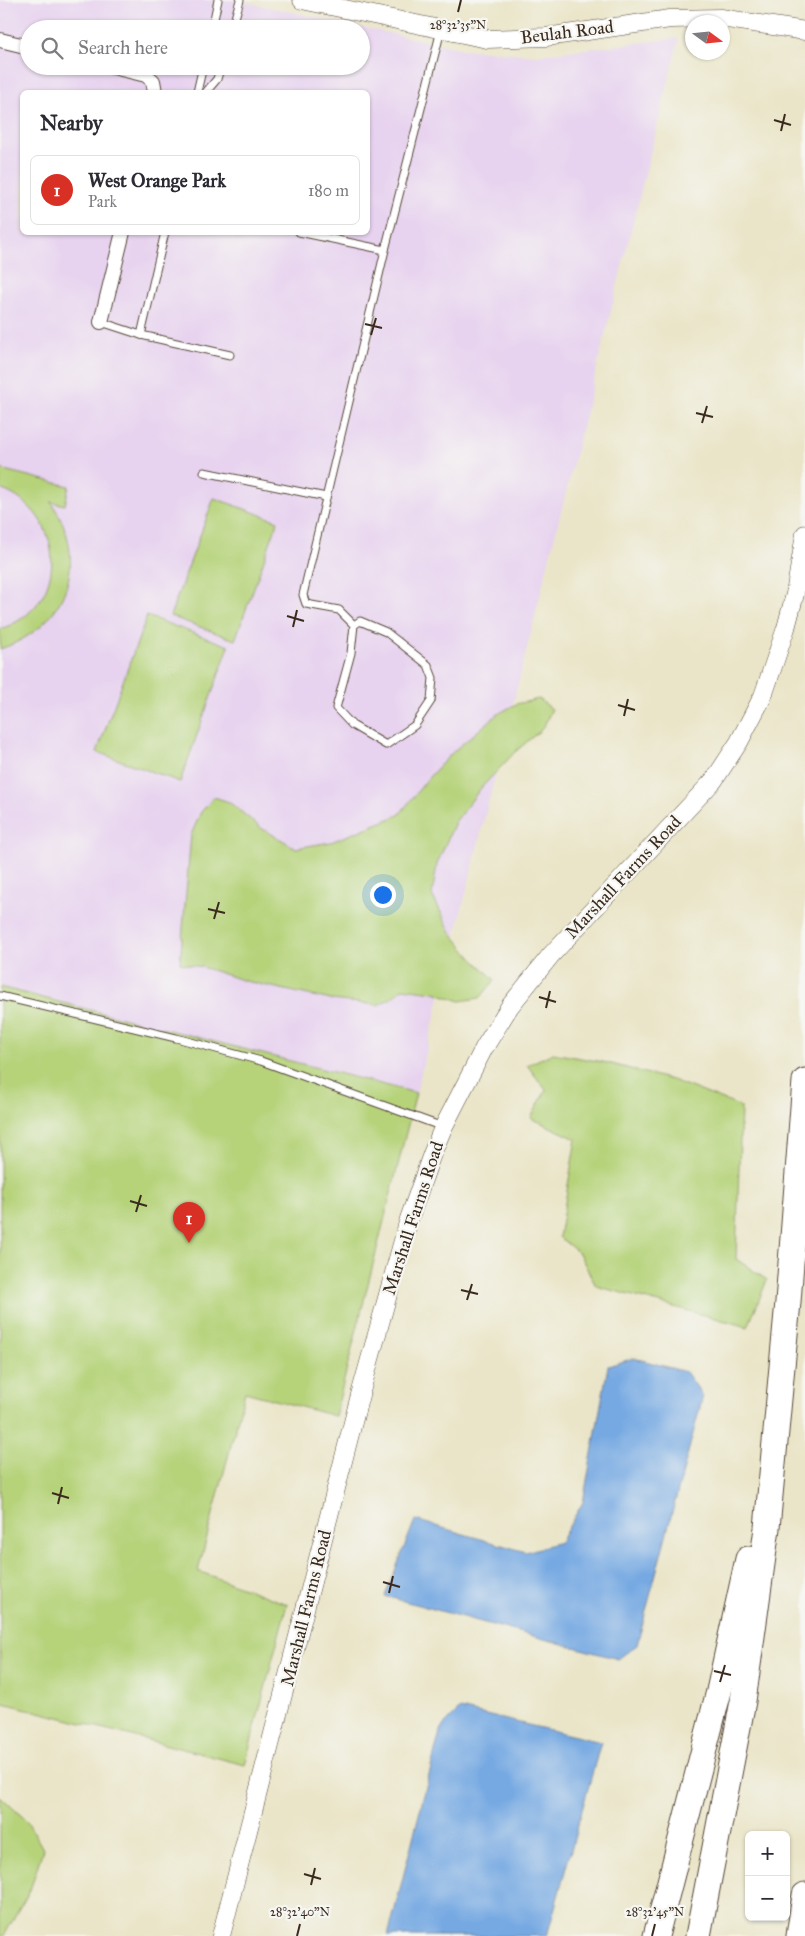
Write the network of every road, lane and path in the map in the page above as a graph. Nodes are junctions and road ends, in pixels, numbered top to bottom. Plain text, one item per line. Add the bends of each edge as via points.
1 (218, 0) edge
2 (240, 0) edge
3 (302, 0) edge
4 (214, 20) edge
5 (234, 20) edge
6 (442, 30) junction
7 (805, 31) edge
8 (0, 40) edge
9 (20, 45) edge
10 (146, 75) edge
11 (201, 75) edge
12 (218, 75) edge
13 (155, 90) edge
14 (197, 90) edge
15 (208, 90) edge
16 (122, 235) edge
17 (163, 235) edge
18 (313, 235) edge
19 (385, 250) junction
20 (101, 322) joint
21 (141, 335) junction
22 (230, 355) dead end
23 (204, 472) dead end
24 (326, 497) junction
25 (805, 534) edge
26 (354, 624) junction
27 (0, 996) edge
28 (805, 1081) edge
29 (444, 1128) junction
30 (788, 1302) junction
31 (805, 1895) edge
32 (221, 1936) edge
33 (656, 1936) edge
34 (698, 1936) edge
35 (799, 1936) edge

1 - 4 lane
2 - 5 lane
3 - 6 street, Beulah Road
6 - 7 street, Beulah Road via 487,39 546,38 670,19 721,18
6 - 19 lane
8 - 9 street
10 - 13 street via 153,81
11 - 14 lane
12 - 15 lane
16 - 20 street
17 - 21 lane
18 - 19 lane
19 - 24 lane
20 - 21 lane
21 - 22 lane
23 - 24 lane
24 - 26 lane via 303,596 306,604 339,610
25 - 29 street, Marshall Farms Road via 786,628 763,696 739,742 714,780 551,954 510,1006 484,1048
26 - 26 lane via 351,653 336,708 352,724 386,745 415,725 431,701 433,678 428,665 386,632 360,621
27 - 29 lane via 261,1061
28 - 30 highway
29 - 32 street, Marshall Farms Road via 409,1219 360,1396
30 - 33 highway via 755,1525 719,1691
30 - 34 highway via 766,1538 743,1700
31 - 35 highway

